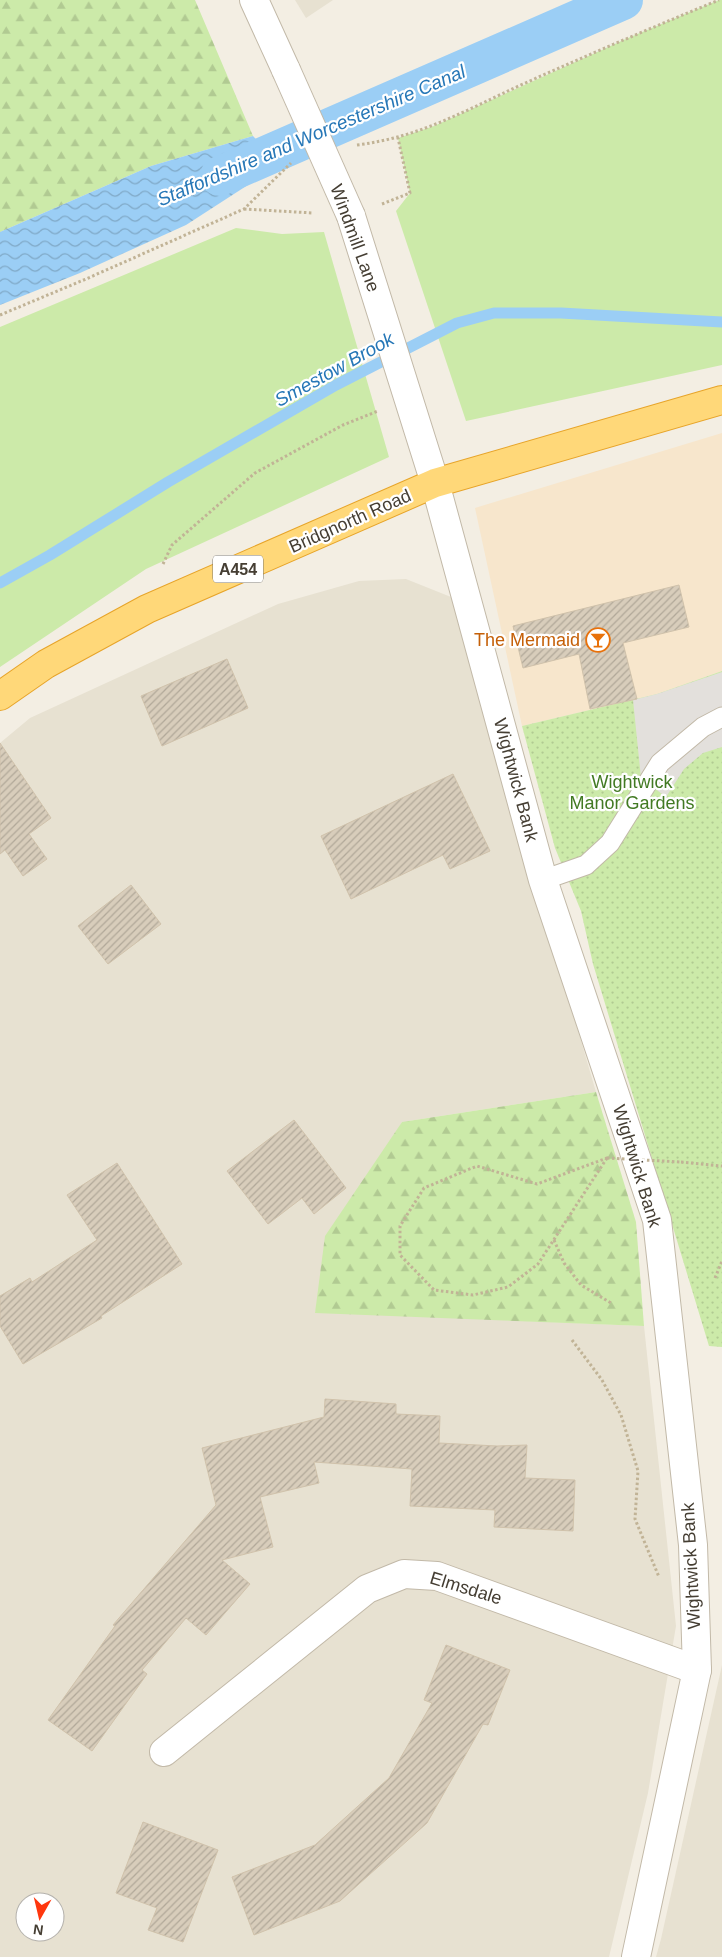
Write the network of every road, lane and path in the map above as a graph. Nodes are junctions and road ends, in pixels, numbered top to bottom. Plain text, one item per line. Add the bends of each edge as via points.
1 (254, 0) edge
2 (398, 138) dead end
3 (244, 209) dead end
4 (351, 216) junction
5 (406, 392) junction
6 (722, 400) edge
7 (435, 483) junction
8 (138, 613) junction
9 (0, 696) edge
10 (722, 717) edge
11 (543, 880) junction
12 (607, 1158) junction
13 (722, 1166) edge
14 (554, 1239) junction
15 (722, 1261) edge
16 (715, 1278) dead end
17 (611, 1303) dead end
18 (572, 1340) dead end
19 (659, 1578) dead end
20 (697, 1670) junction
21 (164, 1752) dead end
22 (636, 1957) edge

1 - 4 street, Windmill Lane, bridge
2 - 4 path via 410,193
3 - 4 path
4 - 5 street, Windmill Lane
5 - 7 street, Windmill Lane
5 - 8 path via 255,473 172,545
6 - 7 highway, Bridgnorth Road / A454
7 - 8 highway, Bridgnorth Road / A454
7 - 11 street, Wightwick Bank
8 - 9 highway, Bridgnorth Road / A454 via 46,664
10 - 11 lane via 703,727 660,763 610,843 586,865
11 - 20 street, Wightwick Bank via 657,1220 693,1545
12 - 13 path, bridge
12 - 14 path
12 - 14 path via 537,1184 477,1166 424,1188 400,1226 400,1255 434,1290 473,1295 508,1287 538,1264
14 - 17 path via 564,1263 581,1285
15 - 16 path
18 - 19 path via 602,1380 621,1415 638,1471 635,1519
20 - 21 street, Elmsdale via 437,1576 404,1574 367,1589
20 - 22 street, Wightwick Bank

